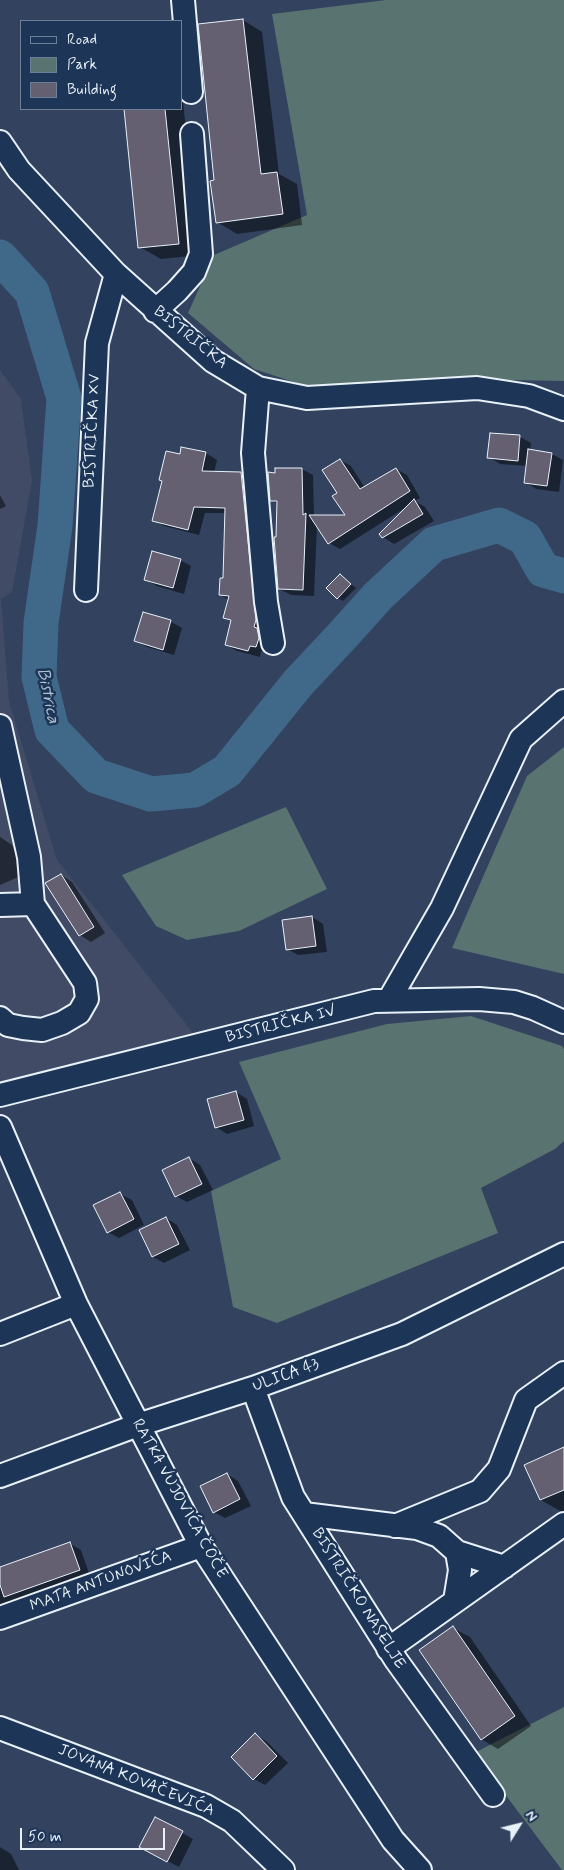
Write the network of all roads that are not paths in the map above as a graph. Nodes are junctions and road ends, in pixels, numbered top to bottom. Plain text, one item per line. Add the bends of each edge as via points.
1 (183, 0) edge
2 (191, 92) dead end
3 (192, 134) dead end
4 (0, 142) edge
5 (116, 274) junction
6 (155, 311) junction
7 (258, 388) junction
8 (564, 409) edge
9 (86, 590) dead end
10 (272, 643) dead end
11 (564, 701) edge
12 (0, 726) edge
13 (33, 904) junction
14 (0, 905) edge
15 (388, 1000) junction
16 (0, 1018) edge
17 (564, 1022) edge
18 (0, 1095) edge
19 (0, 1127) edge
20 (564, 1254) edge
21 (76, 1304) junction
22 (0, 1334) edge
23 (564, 1373) edge
24 (253, 1388) junction
25 (138, 1425) junction
26 (0, 1476) edge
27 (304, 1514) junction
28 (564, 1524) edge
29 (396, 1526) junction
30 (201, 1546) junction
31 (456, 1552) junction
32 (504, 1566) junction
33 (455, 1602) junction
34 (0, 1618) edge
35 (388, 1649) junction
36 (0, 1728) edge
37 (493, 1794) dead end
38 (283, 1870) edge
39 (420, 1870) edge

1 - 2 street
3 - 6 street via 201,254 194,272
4 - 5 street, BISTRIČKA via 18,170
5 - 6 street, BISTRIČKA
5 - 9 street, BISTRIČKA XV via 97,343
6 - 7 street, BISTRIČKA via 213,361
7 - 8 street, BISTRIČKA via 307,398 478,388 529,396
7 - 10 street via 252,453
11 - 15 street via 521,739 442,908
12 - 13 street via 29,857
13 - 14 street
13 - 16 street via 85,983 87,999 79,1012 42,1030 22,1028
15 - 17 street, BISTRIČKA IV via 514,1002
15 - 18 street, BISTRIČKA IV
19 - 21 street, RATKA VUJOVIĆA ČOČE
20 - 24 street, ULICA 43 via 402,1334
21 - 22 street
21 - 25 street, RATKA VUJOVIĆA ČOČE
23 - 29 street via 526,1400 498,1469 480,1491
24 - 25 street, ULICA 43
24 - 27 street, BISTRIČKO NASELJE via 293,1497
25 - 26 street, ULICA 43
25 - 30 street, RATKA VUJOVIĆA ČOČE
27 - 29 street
27 - 35 street, BISTRIČKO NASELJE
28 - 32 street
29 - 31 street via 417,1528 439,1536
30 - 34 street, MATA ANTUNOVIĆA
30 - 39 street, RATKA VUJOVIĆA ČOČE via 393,1840
31 - 32 street
31 - 33 street via 460,1570
32 - 33 street
33 - 35 street
35 - 37 street, BISTRIČKO NASELJE
36 - 38 street, JOVANA KOVAČEVIĆA via 206,1806 232,1821

